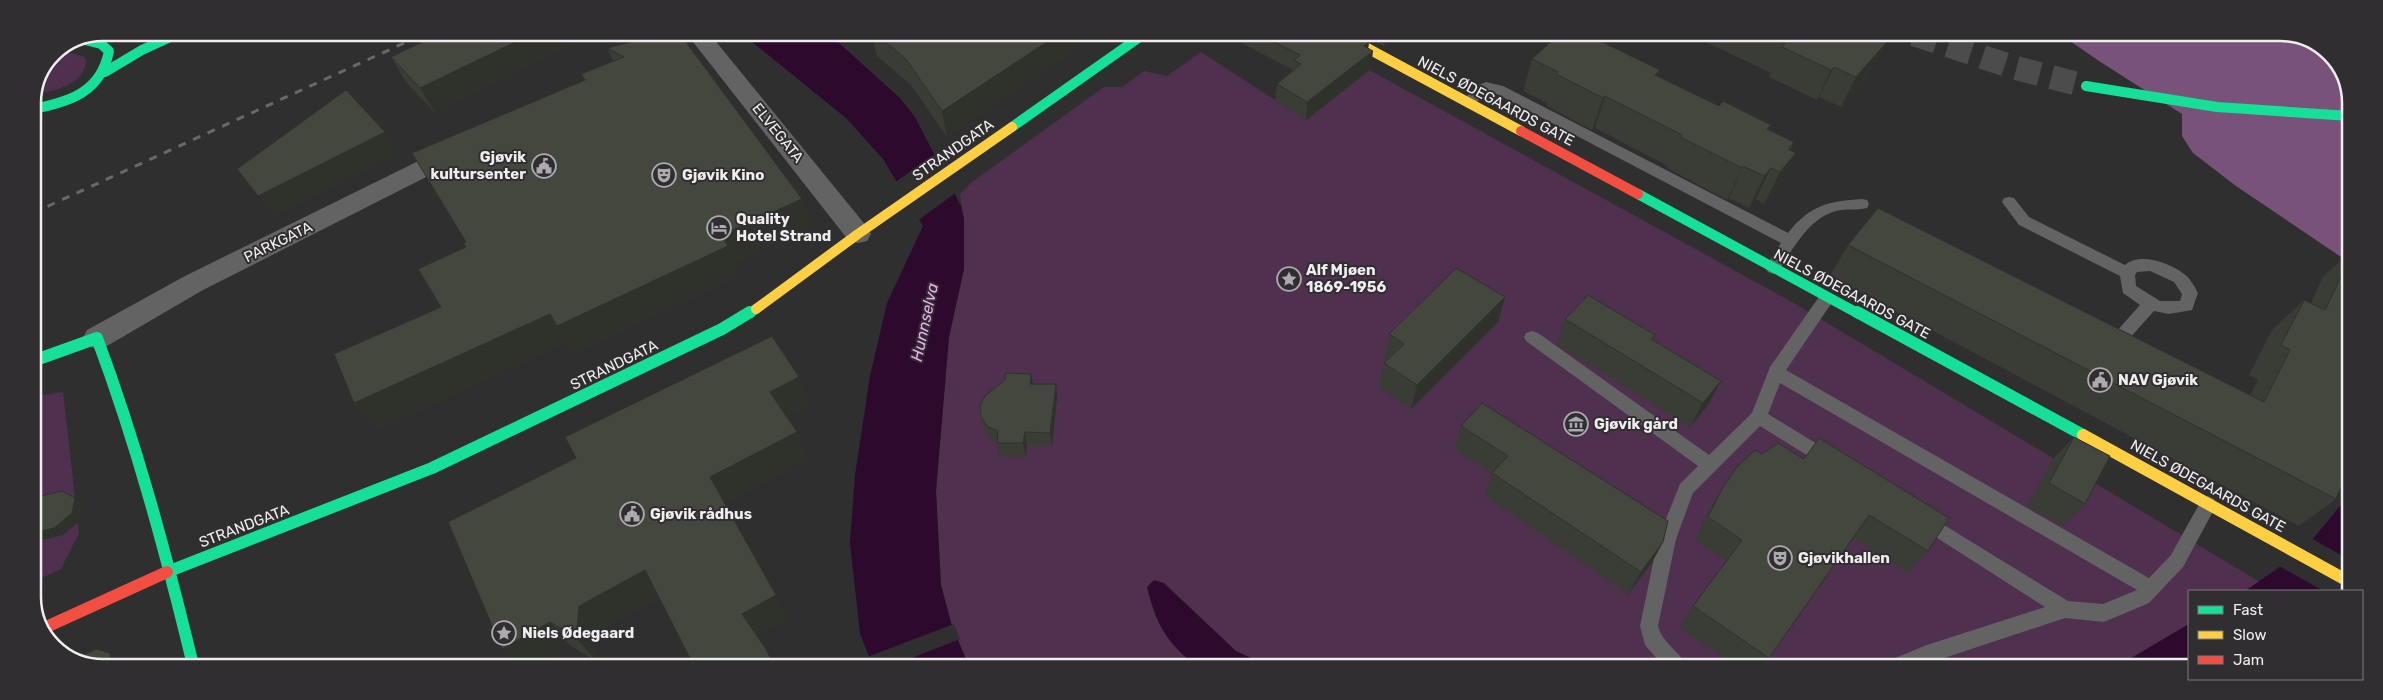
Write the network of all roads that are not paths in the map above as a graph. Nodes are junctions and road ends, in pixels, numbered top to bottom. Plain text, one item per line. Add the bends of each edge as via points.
1 (162, 41) edge
2 (659, 41) edge
3 (704, 41) edge
4 (1134, 41) edge
5 (1354, 41) edge
6 (93, 42) edge
7 (612, 67) edge
8 (105, 72) junction
9 (2086, 86) tunnel mouth
10 (1468, 102) junction
11 (41, 107) edge
12 (2342, 116) edge
13 (476, 139) edge
14 (2009, 202) dead end
15 (1862, 204) dead end
16 (858, 234) junction
17 (1789, 240) junction
18 (1773, 268) junction
19 (2127, 273) junction
20 (1827, 298) junction
21 (2150, 305) junction
22 (2122, 336) edge
23 (1532, 337) dead end
24 (97, 338) junction
25 (41, 358) edge
26 (1776, 372) junction
27 (1759, 417) junction
28 (1711, 466) junction
29 (1841, 469) edge
30 (2208, 504) junction
31 (1908, 510) edge
32 (171, 570) junction
33 (2342, 577) edge
34 (2150, 588) junction
35 (2065, 609) junction
36 (49, 626) edge
37 (192, 659) edge
38 (1670, 659) edge
39 (1915, 659) edge

1 - 8 main road
2 - 7 street
3 - 16 street, ELVEGATA
4 - 16 main road, STRANDGATA
5 - 10 main road, NIELS ØDEGAARDS GATE
6 - 8 main road via 109,51 110,61
8 - 11 main road via 72,98
9 - 12 main road via 2150,100 2236,111
10 - 17 lane via 1486,86 1498,89
10 - 18 main road, NIELS ØDEGAARDS GATE
13 - 24 street, PARKGATA via 362,201 235,262
14 - 19 lane via 2024,221
15 - 17 lane via 1832,207 1806,222
16 - 32 main road, STRANDGATA via 755,310 722,329 432,468
17 - 18 lane
18 - 20 main road, NIELS ØDEGAARDS GATE
19 - 21 lane via 2129,289
19 - 21 lane via 2133,267 2152,265 2179,278 2190,293 2186,306 2174,310
20 - 26 lane
20 - 30 main road, NIELS ØDEGAARDS GATE
21 - 22 lane
23 - 28 lane
24 - 25 main road
24 - 32 main road
26 - 27 lane
26 - 34 lane
27 - 28 lane
27 - 29 lane
28 - 38 lane via 1686,489 1667,540 1649,626 1652,639
30 - 33 main road, NIELS ØDEGAARDS GATE
30 - 34 lane via 2178,560
31 - 35 lane
32 - 36 main road, STRANDGATA
32 - 37 main road
34 - 35 lane via 2142,597 2104,613
35 - 39 lane

